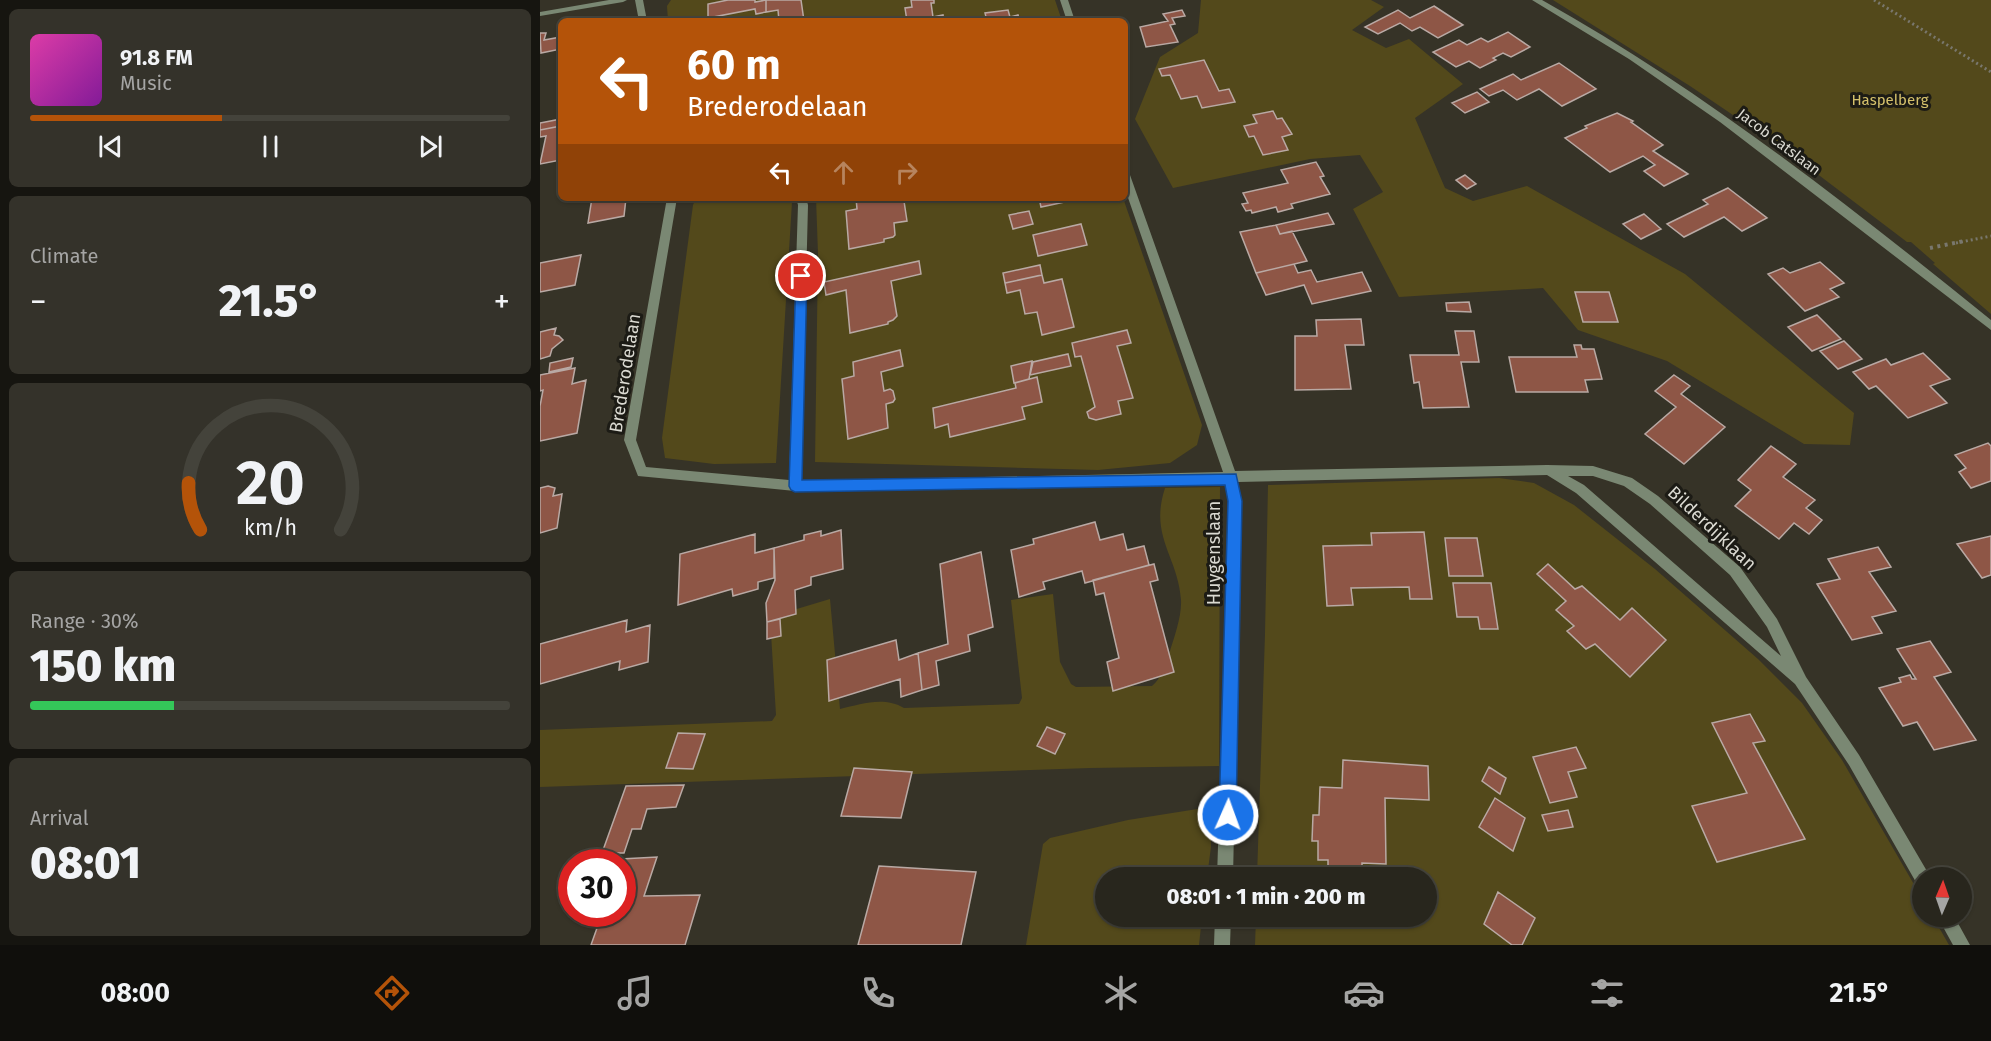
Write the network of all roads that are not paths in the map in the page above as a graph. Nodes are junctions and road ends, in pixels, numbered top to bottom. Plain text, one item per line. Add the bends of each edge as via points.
1 (624, 0) edge
2 (639, 0) edge
3 (1064, 0) edge
4 (1536, 0) edge
5 (540, 14) edge
6 (642, 18) edge
7 (1070, 18) edge
8 (1128, 185) edge
9 (671, 201) edge
10 (802, 201) edge
11 (1991, 327) edge
12 (1547, 470) junction
13 (1231, 478) junction
14 (795, 486) junction
15 (1801, 682) junction
16 (1225, 867) edge
17 (1917, 867) edge
18 (1223, 927) edge
19 (1951, 927) edge
20 (1222, 945) edge
21 (1962, 945) edge

1 - 5 street
2 - 6 street
3 - 7 street
4 - 11 street, Jacob Catslaan via 1698,100 1903,254
8 - 13 street, Huygenslaan
9 - 14 street, Brederodelaan via 630,440 642,472
10 - 14 street
12 - 13 street, Bilderdijklaan
12 - 15 street, Bilderdijklaan via 1580,489
12 - 15 street, Bilderdijklaan via 1593,471 1612,476 1654,500 1735,571 1772,623
13 - 14 street, Brederodelaan
13 - 16 street, Huygenslaan via 1235,501
15 - 17 street, Bilderdijklaan via 1854,760
18 - 20 street
19 - 21 street

